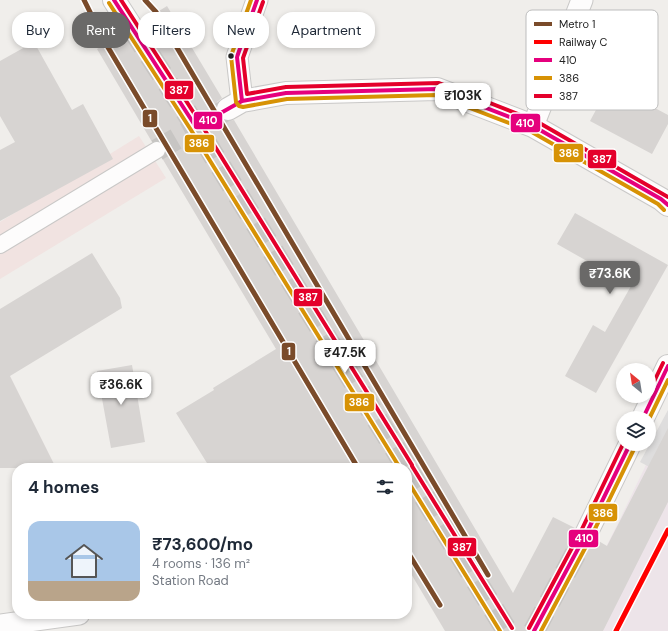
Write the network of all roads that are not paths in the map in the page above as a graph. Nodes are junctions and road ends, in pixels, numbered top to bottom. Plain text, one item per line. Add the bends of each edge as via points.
1 (114, 0) edge
2 (257, 0) edge
3 (582, 0) edge
4 (578, 10) edge
5 (132, 28) tunnel mouth
6 (235, 105) joint
7 (539, 110) edge
8 (533, 126) junction
9 (157, 150) tunnel mouth
10 (668, 205) edge
11 (0, 245) edge
12 (668, 366) edge
13 (646, 411) edge
14 (627, 451) edge
15 (586, 534) tunnel mouth
16 (43, 619) edge
17 (0, 625) edge

1 - 5 street
2 - 6 street via 237,57
3 - 4 street
6 - 8 street via 286,93 437,89
7 - 8 street
8 - 10 street
9 - 11 street
12 - 13 street
14 - 15 street
16 - 17 street

